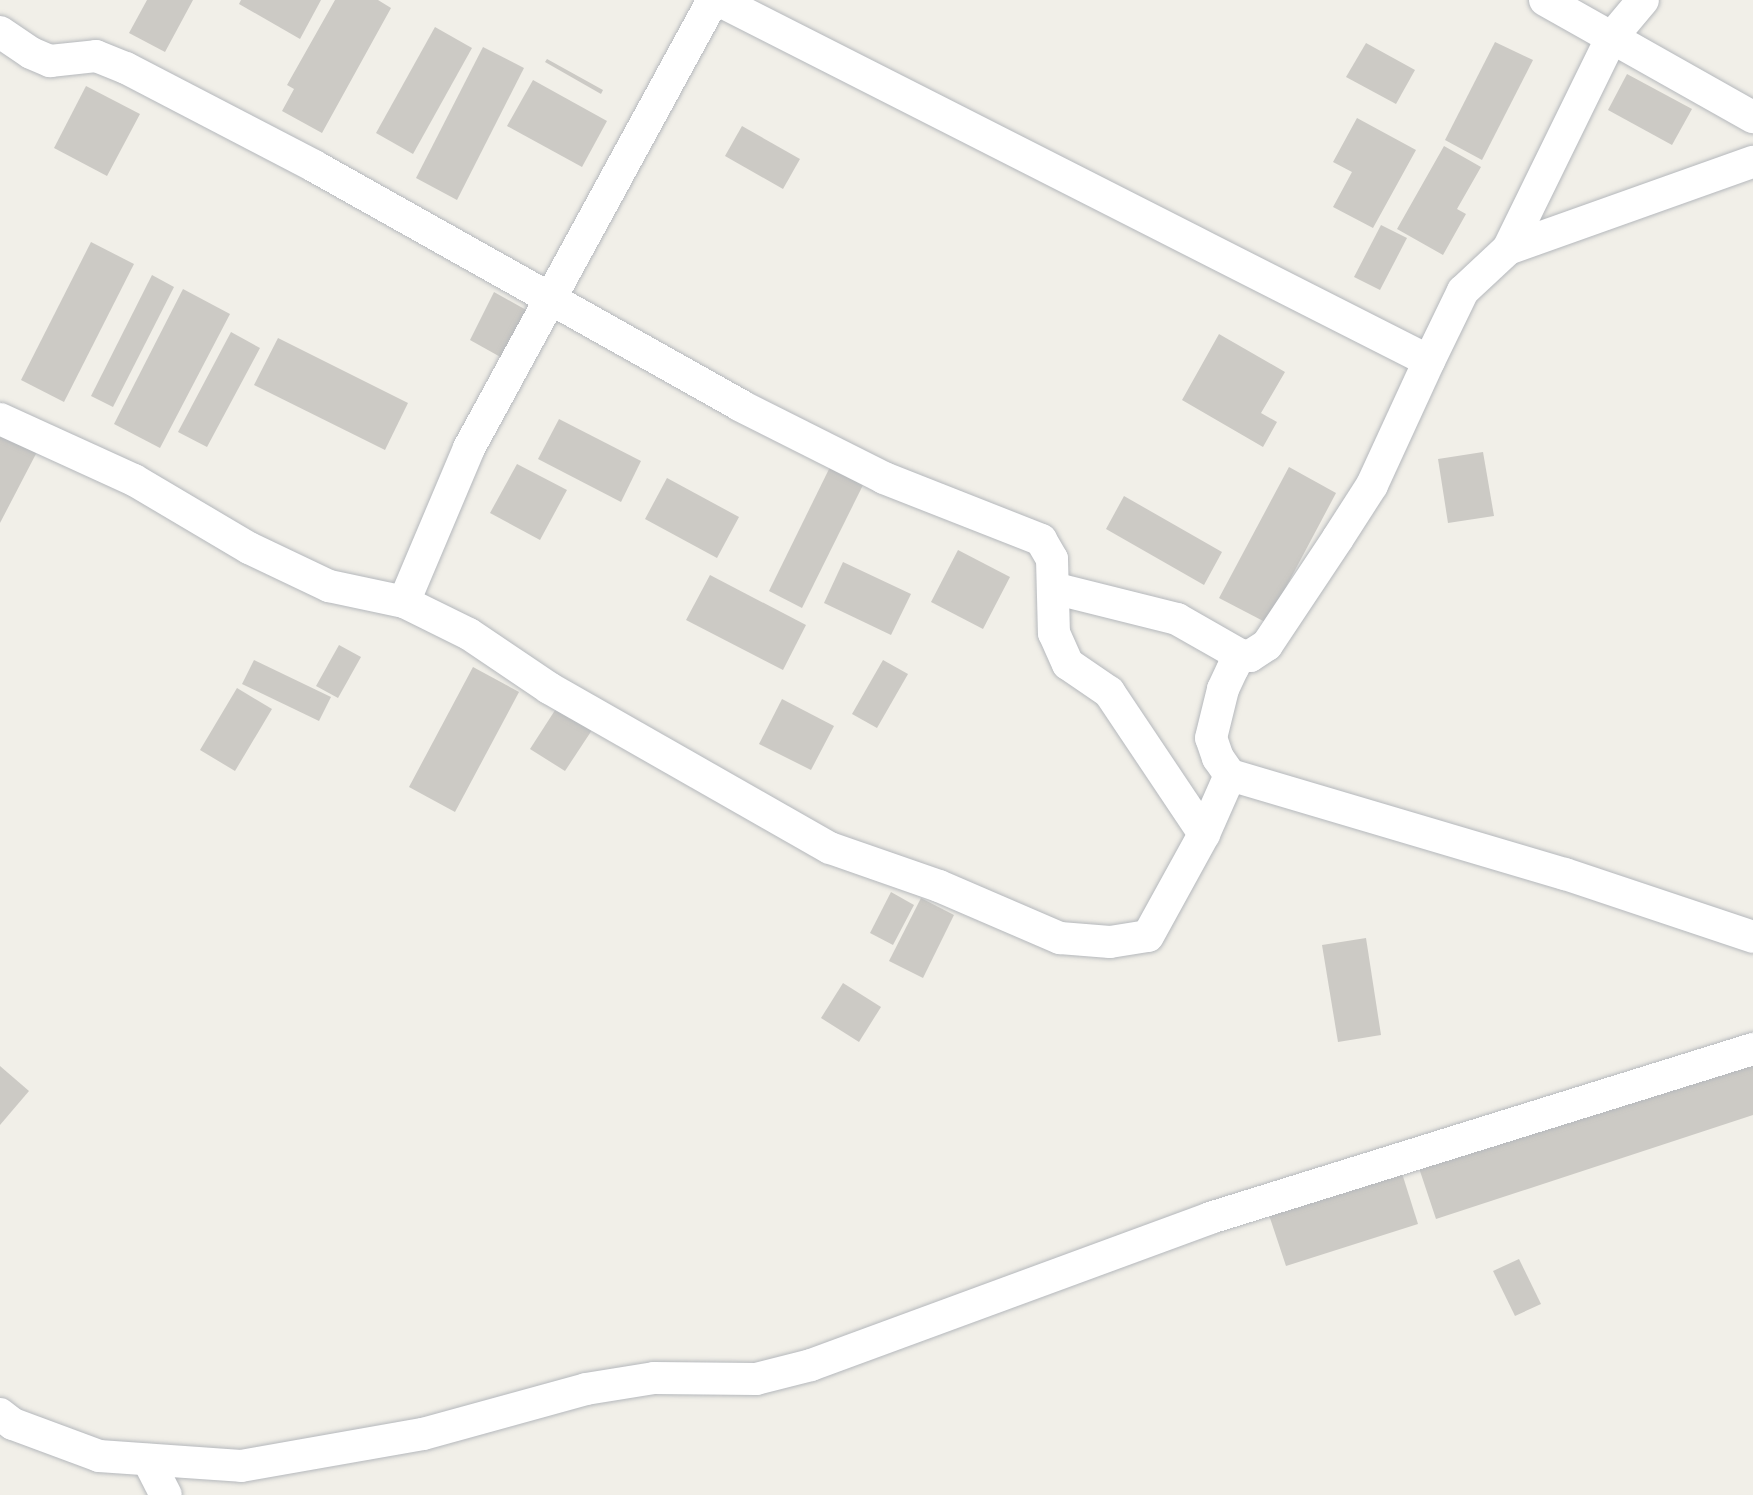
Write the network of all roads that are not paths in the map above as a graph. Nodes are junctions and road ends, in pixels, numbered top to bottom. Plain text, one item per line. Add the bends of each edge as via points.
1 (715, 0) edge
2 (1545, 0) edge
3 (1643, 0) edge
4 (0, 32) edge
5 (1612, 37) junction
6 (1753, 117) edge
7 (1753, 162) edge
8 (1508, 249) junction
9 (550, 297) junction
10 (1429, 361) junction
11 (0, 419) edge
12 (1053, 588) junction
13 (404, 602) junction
14 (1240, 655) junction
15 (1230, 775) junction
16 (1204, 834) junction
17 (1753, 937) edge
18 (1753, 1049) edge
19 (0, 1414) edge
20 (148, 1460) junction
21 (166, 1495) edge

1 - 9 street
1 - 10 street
2 - 5 street
3 - 5 street
4 - 9 street via 50,61 96,56 126,68
5 - 6 street
5 - 8 street
7 - 8 street
8 - 10 street via 1463,291
9 - 12 street via 741,406 884,478 1041,540 1052,559
9 - 13 street via 469,448
10 - 14 street via 1372,485 1338,538 1267,645 1250,656
11 - 13 street via 134,480 249,548 329,586
12 - 14 street via 1177,619
12 - 16 street via 1054,633 1068,664 1109,692
13 - 16 street via 469,634 549,688 830,848 939,886 1060,938 1110,942 1148,936
14 - 15 street via 1223,689 1211,738
15 - 16 street
15 - 17 street via 1565,874
18 - 20 street via 1210,1218 811,1365 756,1379 654,1378 586,1389 423,1434 241,1466
19 - 20 street via 13,1424 99,1456
20 - 21 street

